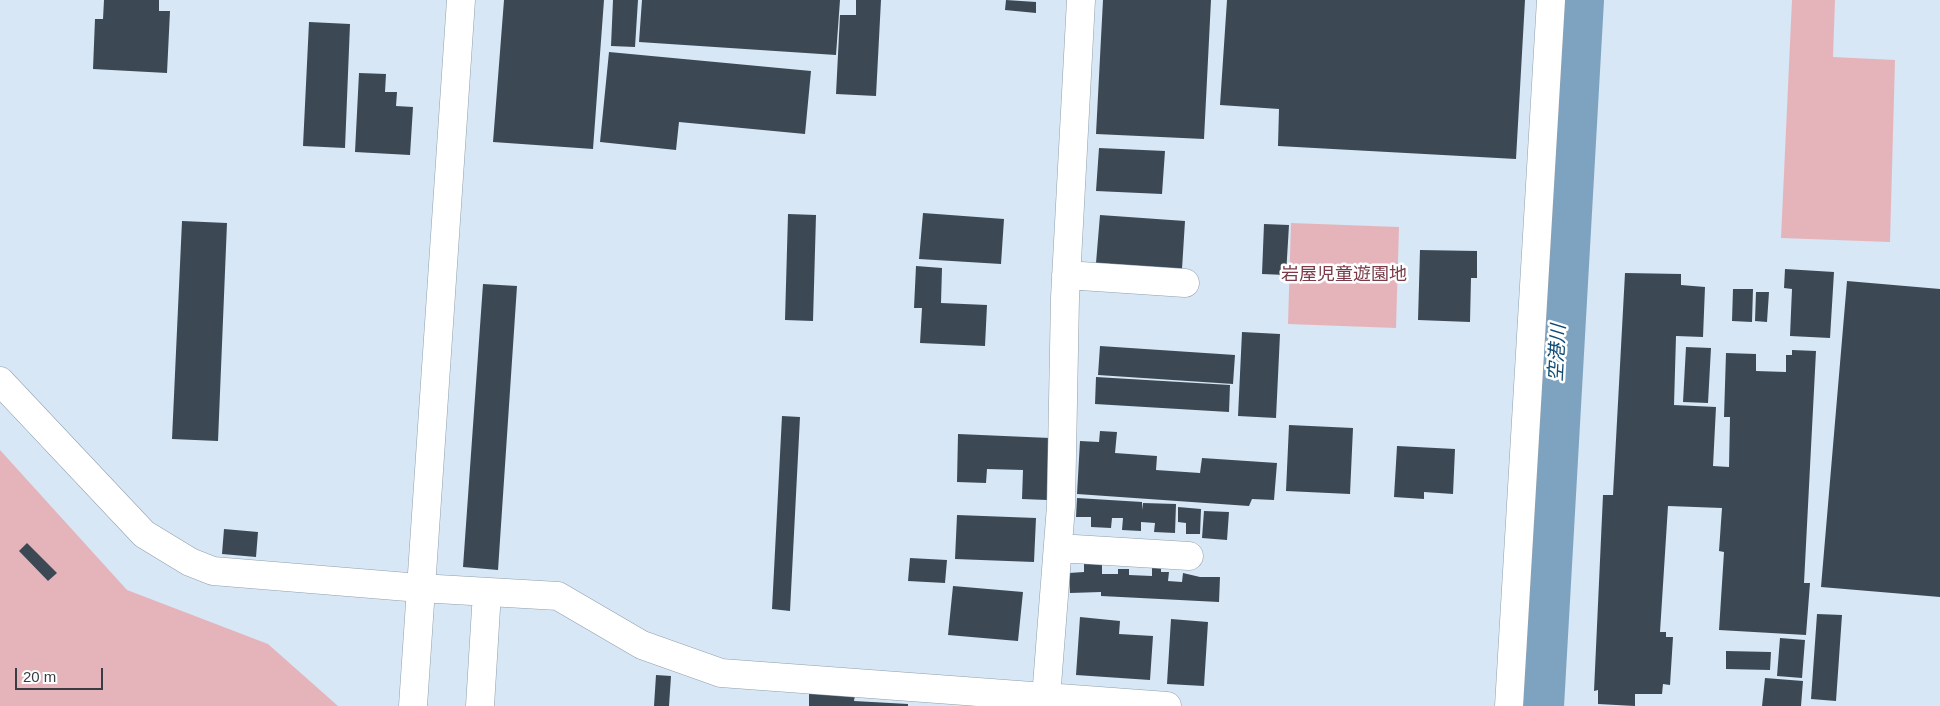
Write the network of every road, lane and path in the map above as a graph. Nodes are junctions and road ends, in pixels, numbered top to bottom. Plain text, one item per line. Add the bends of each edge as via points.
1 (461, 0) edge
2 (1081, 0) edge
3 (1551, 0) edge
4 (1066, 275) junction
5 (1185, 283) dead end
6 (0, 380) edge
7 (1058, 548) junction
8 (1189, 556) dead end
9 (420, 588) junction
10 (487, 592) junction
11 (1045, 702) edge
12 (412, 706) edge
13 (480, 706) edge
14 (1167, 706) edge
15 (1509, 706) edge

1 - 9 street
2 - 4 street
3 - 15 street
4 - 5 street
4 - 7 street
6 - 9 street via 144,534 190,562 214,571
7 - 8 street
7 - 11 street
9 - 10 street
9 - 12 street
10 - 11 street via 558,596 642,645 721,673
10 - 13 street
11 - 14 street

